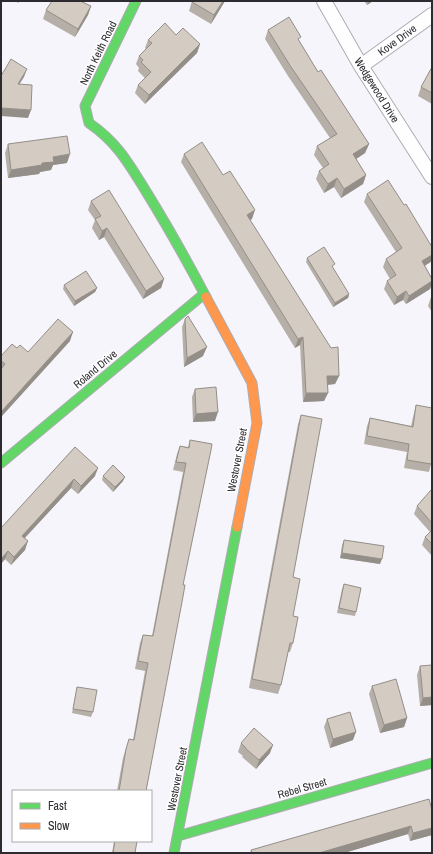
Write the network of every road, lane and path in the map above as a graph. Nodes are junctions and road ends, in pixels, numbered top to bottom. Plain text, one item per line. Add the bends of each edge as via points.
1 (136, 1) edge
2 (324, 1) edge
3 (432, 14) edge
4 (361, 66) junction
5 (86, 116) joint
6 (432, 177) edge
7 (204, 294) junction
8 (1, 463) edge
9 (432, 763) edge
10 (178, 836) junction
11 (174, 853) edge

1 - 5 street, North Keith Road via 85,106
2 - 4 street, Wedgewood Drive
3 - 4 street, Kove Drive
4 - 6 street, Wedgewood Drive
5 - 7 street, Westover Street via 89,123 120,150 168,226
7 - 8 street, Roland Drive
7 - 10 street, Westover Street via 252,383 257,423
9 - 10 street, Rebel Street
10 - 11 street, Westover Street

